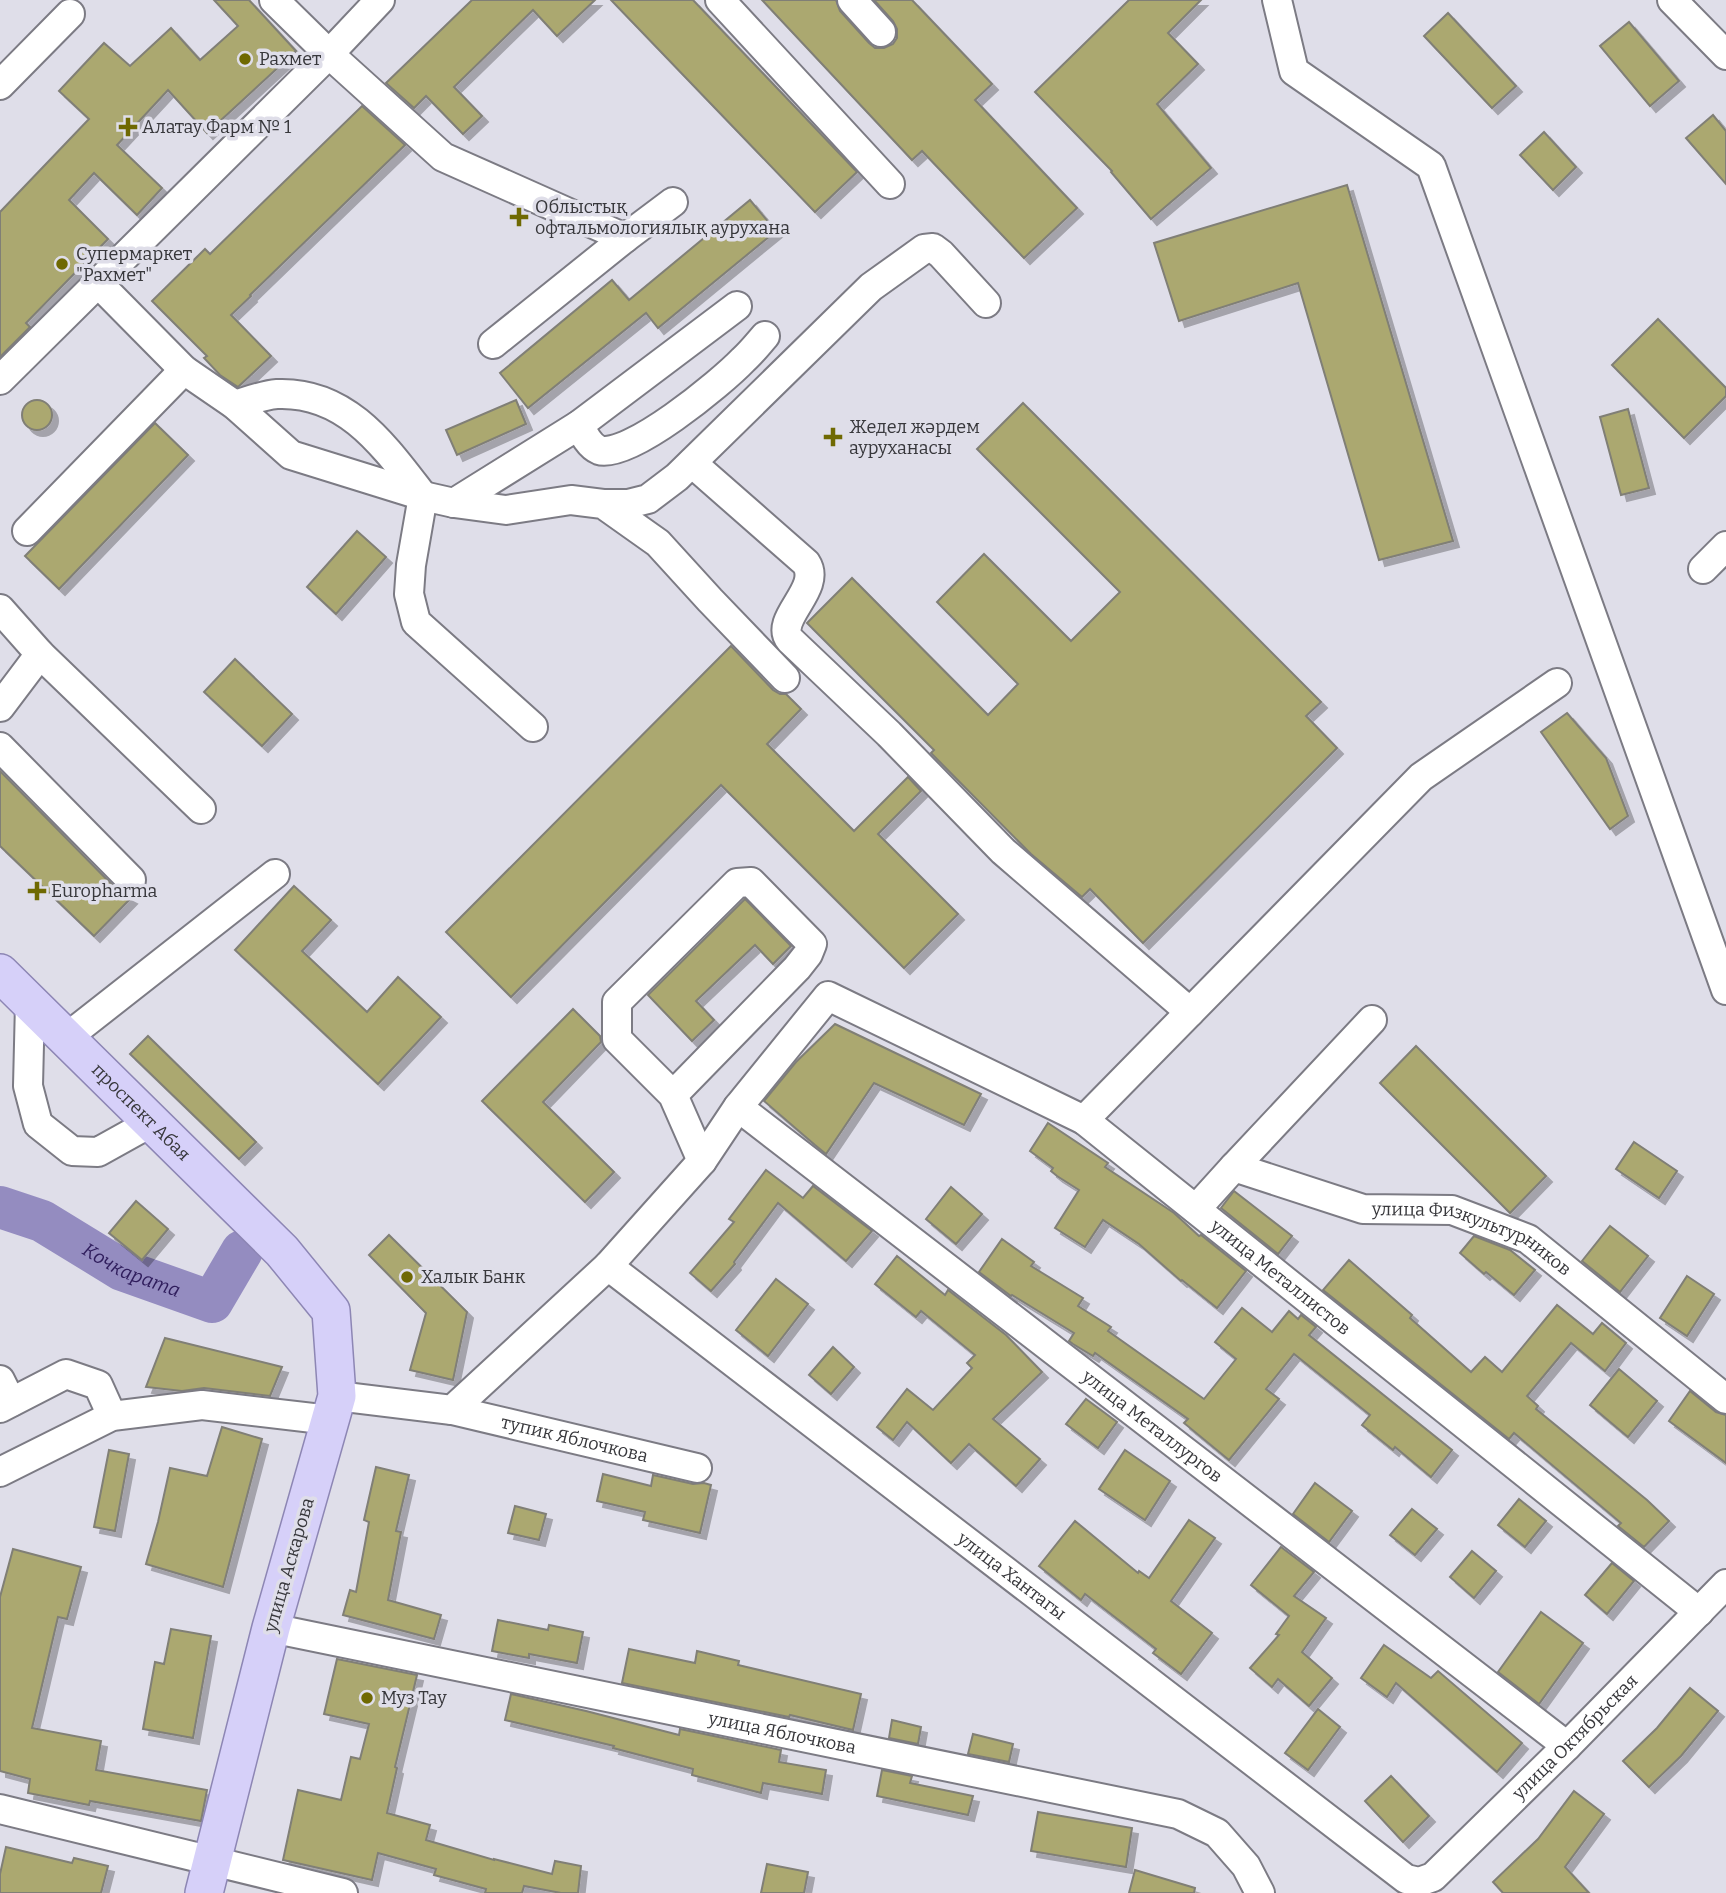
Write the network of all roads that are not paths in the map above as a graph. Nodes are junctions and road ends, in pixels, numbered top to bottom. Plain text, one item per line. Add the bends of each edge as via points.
1 (274, 0) edge
2 (380, 0) edge
3 (720, 0) edge
4 (852, 0) edge
5 (1278, 0) edge
6 (1672, 0) edge
7 (70, 14) dead end
8 (881, 32) dead end
9 (329, 54) junction
10 (1726, 55) edge
11 (0, 85) edge
12 (890, 184) dead end
13 (673, 202) dead end
14 (625, 238) junction
15 (97, 282) junction
16 (986, 303) dead end
17 (737, 306) dead end
18 (765, 336) dead end
19 (493, 344) dead end
20 (184, 370) junction
21 (0, 380) edge
22 (235, 405) junction
23 (579, 425) junction
24 (692, 463) junction
25 (423, 496) junction
26 (454, 503) junction
27 (603, 504) junction
28 (27, 531) dead end
29 (1726, 546) edge
30 (1703, 569) dead end
31 (0, 609) edge
32 (40, 654) junction
33 (785, 678) dead end
34 (1557, 683) dead end
35 (0, 707) edge
36 (533, 727) dead end
37 (0, 747) edge
38 (201, 809) dead end
39 (275, 874) dead end
40 (131, 880) dead end
41 (0, 974) edge
42 (1726, 990) edge
43 (30, 1003) junction
44 (1190, 1012) junction
45 (1373, 1020) dead end
46 (66, 1038) junction
47 (673, 1095) junction
48 (738, 1107) junction
49 (1084, 1120) junction
50 (152, 1122) junction
51 (702, 1161) junction
52 (1234, 1167) junction
53 (1196, 1209) junction
54 (282, 1251) joint
55 (608, 1266) junction
56 (4, 1397) edge
57 (1726, 1399) edge
58 (334, 1408) junction
59 (452, 1410) junction
60 (112, 1416) junction
61 (697, 1468) dead end
62 (0, 1472) edge
63 (1726, 1584) edge
64 (1699, 1612) junction
65 (271, 1629) junction
66 (1567, 1746) junction
67 (0, 1809) edge
68 (208, 1877) edge
69 (1419, 1882) joint
70 (343, 1893) edge
71 (1260, 1893) edge

1 - 9 street
2 - 9 street
3 - 12 street
4 - 8 street
5 - 42 street via 1294,71 1431,166
6 - 10 street
7 - 11 street
9 - 14 street via 443,157
9 - 15 street
13 - 14 street
14 - 19 street
15 - 20 street
15 - 21 street
16 - 24 street via 941,254 924,249 872,287
17 - 23 street
18 - 23 street via 669,421 627,446 600,450
20 - 22 street
20 - 28 street
22 - 25 street via 291,455
22 - 25 street via 275,394 307,395 342,409 384,446
23 - 26 street
24 - 27 street via 648,499
24 - 44 street via 810,570 806,590 786,626 790,640 1003,851
25 - 26 street
25 - 36 street via 409,594 416,622
26 - 27 street via 506,510 571,500
27 - 33 street via 658,543
29 - 30 street
31 - 32 street
32 - 35 street
32 - 38 street
34 - 44 street via 1421,777
37 - 40 street
39 - 46 street
41 - 43 main road, проспект Абая
43 - 46 main road, проспект Абая
43 - 50 street via 28,1086 38,1124 72,1151 98,1153
44 - 49 street
45 - 52 street
46 - 50 main road, проспект Абая
47 - 47 street via 797,968 812,944 751,882 737,883 617,1002 617,1039
47 - 51 street
48 - 49 street, улица Металлистов via 828,996
48 - 51 street
48 - 66 street, улица Металлургов
49 - 53 street, улица Металлистов
50 - 54 main road, проспект Абая
51 - 55 street
52 - 53 street
52 - 57 street, улица Физкультурников via 1363,1209 1452,1210 1528,1239
53 - 64 street, улица Металлистов
54 - 58 main road, улица Аскарова via 331,1311
55 - 59 street
55 - 69 street, улица Хантагы via 1406,1879
56 - 60 street via 66,1374 98,1385
58 - 59 street, тупик Яблочкова
58 - 60 street, тупик Яблочкова via 202,1405
58 - 65 main road, улица Аскарова
59 - 61 street, тупик Яблочкова
60 - 62 street, тупик Яблочкова
63 - 64 street, улица Октябрьская
64 - 66 street, улица Октябрьская
65 - 68 main road, улица Аскарова
65 - 71 street, улица Яблочкова via 1178,1814 1217,1833 1246,1866
66 - 69 street, улица Октябрьская via 1433,1877
67 - 68 street
68 - 70 street

